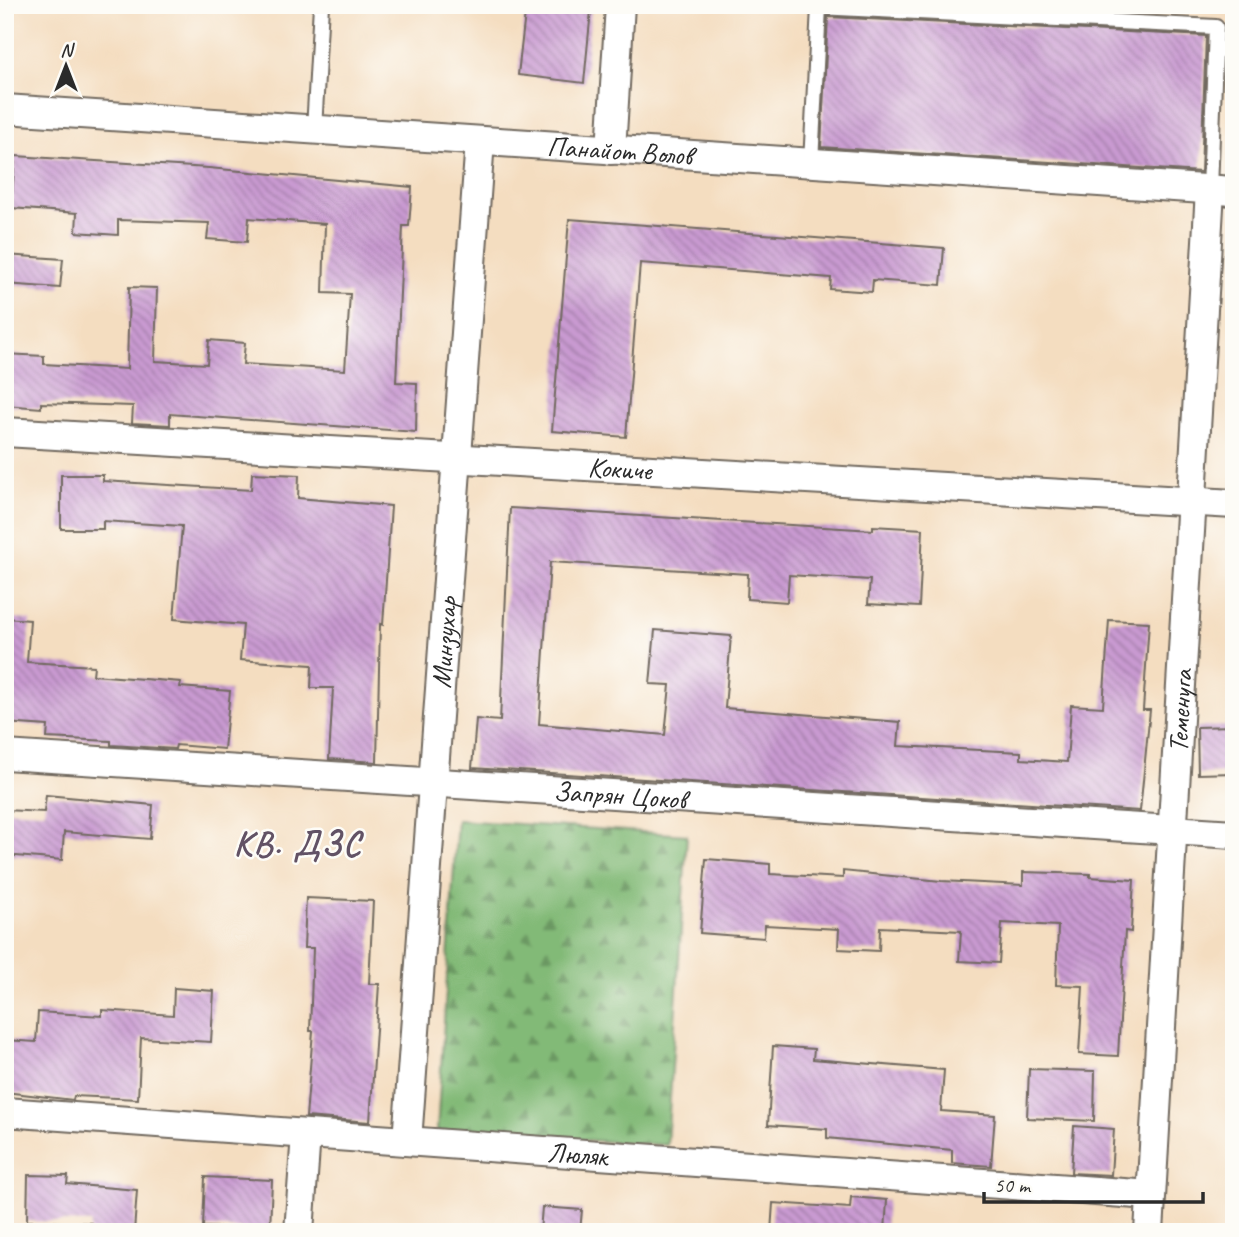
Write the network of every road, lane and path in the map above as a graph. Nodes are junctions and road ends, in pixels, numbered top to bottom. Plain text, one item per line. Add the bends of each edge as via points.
1 (321, 5) edge
2 (620, 5) edge
3 (1076, 12) edge
4 (5, 109) edge
5 (314, 130) junction
6 (480, 141) junction
7 (611, 150) junction
8 (811, 163) junction
9 (1222, 191) edge
10 (5, 432) edge
11 (457, 458) junction
12 (1192, 501) junction
13 (1234, 504) edge
14 (5, 755) edge
15 (433, 782) junction
16 (1172, 830) junction
17 (1234, 834) edge
18 (5, 1112) edge
19 (306, 1134) junction
20 (407, 1141) junction
21 (1151, 1195) junction
22 (299, 1232) edge
23 (1149, 1232) edge

1 - 5 lane
2 - 7 street
3 - 8 lane via 819,7
3 - 9 lane via 1216,27
4 - 5 street, Панайот Волов
5 - 6 street, Панайот Волов
6 - 7 street, Панайот Волов
6 - 11 street, Минзухар
7 - 8 street, Панайот Волов
8 - 9 street, Панайот Волов
9 - 12 street, Теменуга
10 - 11 street, Кокиче
11 - 12 street, Кокиче
11 - 15 street, Минзухар
12 - 13 street, Кокиче
12 - 16 street, Теменуга
14 - 15 street, Запрян Цоков
15 - 16 street, Запрян Цоков
15 - 20 street, Минзухар
16 - 17 street, Запрян Цоков
16 - 21 street, Теменуга
18 - 19 street, Люляк
19 - 20 street, Люляк
19 - 22 street
20 - 21 street, Люляк
21 - 23 street, Теменуга

